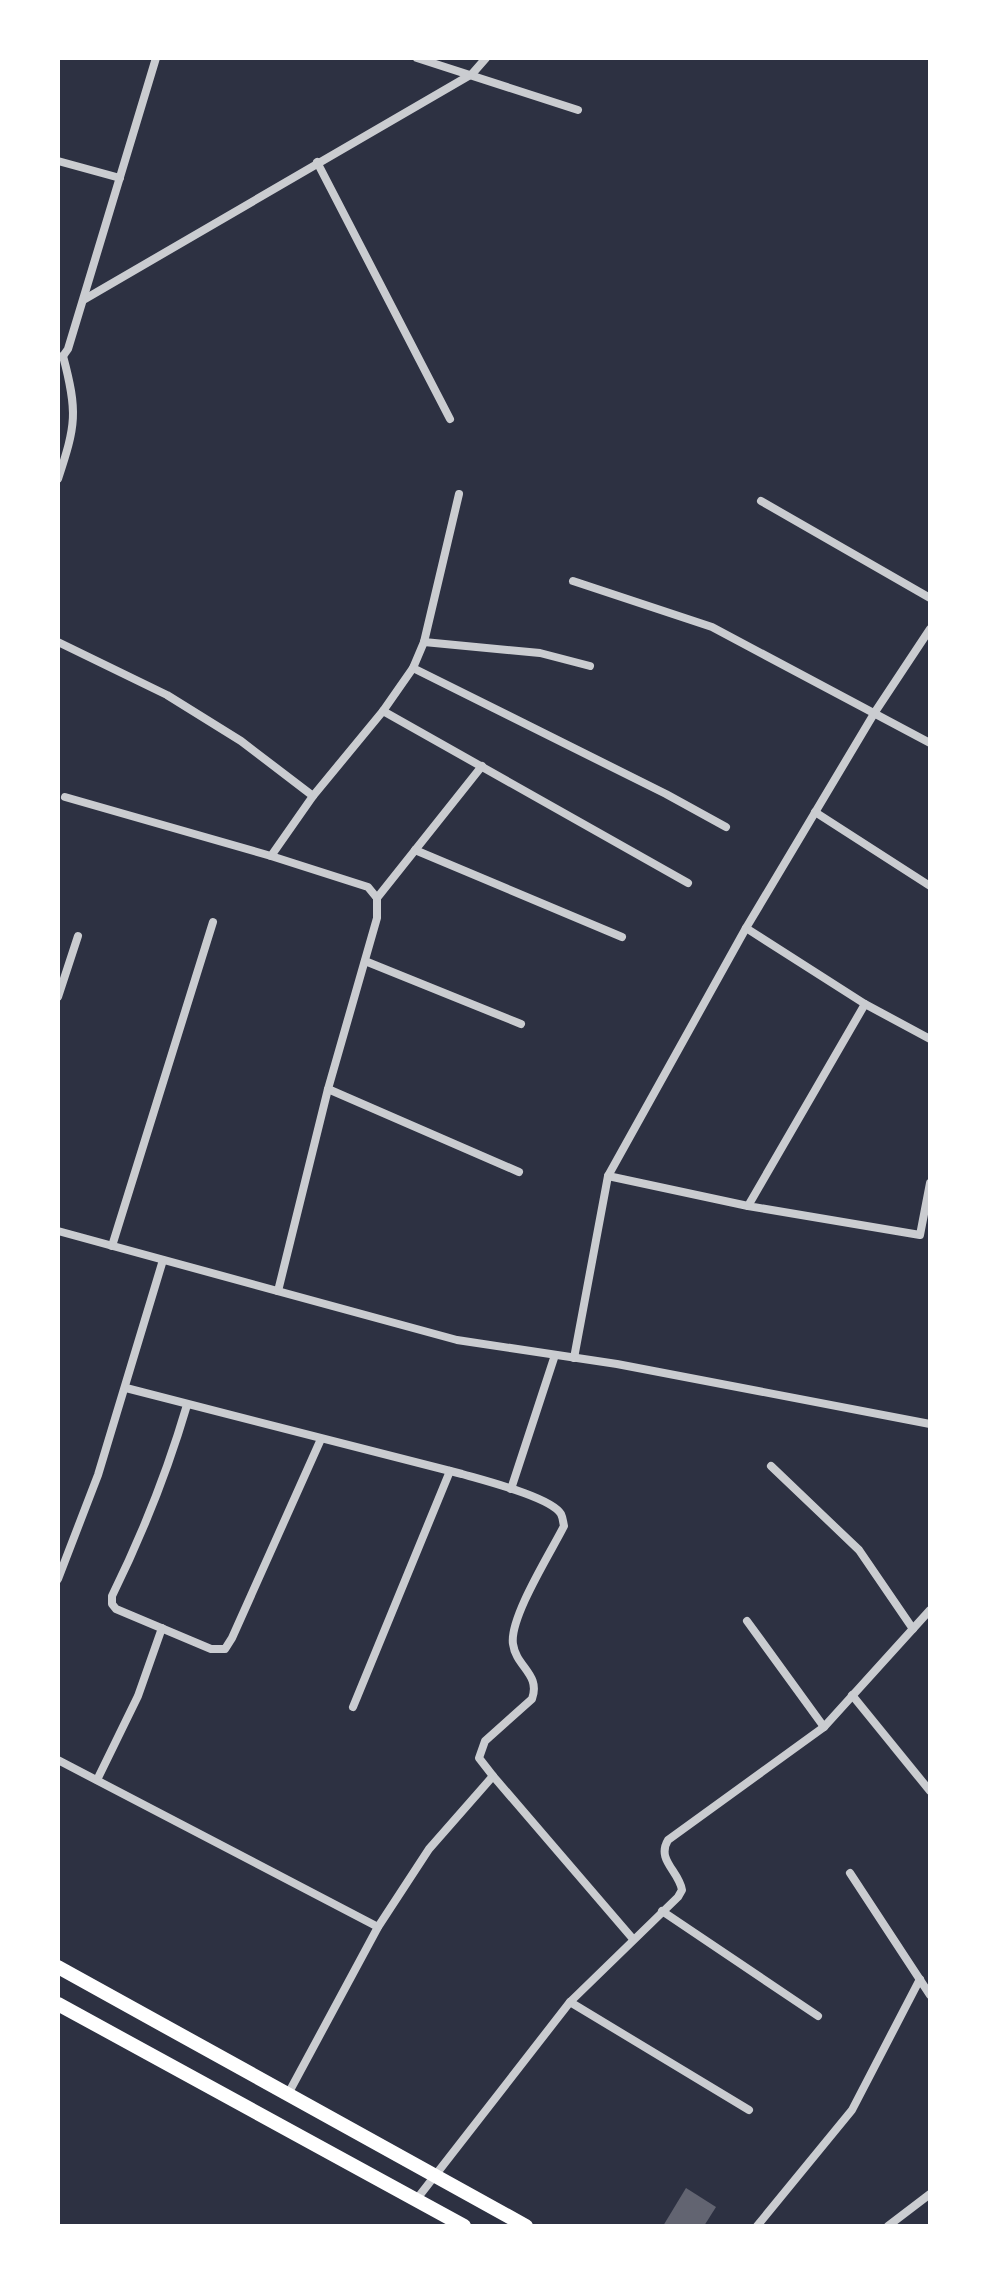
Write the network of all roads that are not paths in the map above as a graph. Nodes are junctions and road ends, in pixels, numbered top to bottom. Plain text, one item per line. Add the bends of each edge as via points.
1 (156, 58) edge
2 (417, 58) edge
3 (486, 58) edge
4 (472, 74) junction
5 (578, 110) dead end
6 (58, 161) edge
7 (317, 162) junction
8 (120, 178) junction
9 (85, 299) junction
10 (60, 356) edge
11 (450, 419) dead end
12 (58, 479) edge
13 (459, 494) dead end
14 (761, 501) dead end
15 (573, 581) dead end
16 (930, 598) edge
17 (930, 629) edge
18 (58, 642) edge
19 (424, 642) junction
20 (590, 666) dead end
21 (413, 668) junction
22 (383, 711) junction
23 (875, 712) junction
24 (930, 743) edge
25 (482, 766) junction
26 (313, 796) junction
27 (65, 797) dead end
28 (815, 812) junction
29 (726, 827) dead end
30 (415, 850) junction
31 (271, 856) junction
32 (688, 883) dead end
33 (930, 886) edge
34 (377, 898) junction
35 (213, 922) dead end
36 (746, 928) junction
37 (78, 936) dead end
38 (622, 937) dead end
39 (365, 961) junction
40 (58, 997) edge
41 (865, 1004) junction
42 (521, 1024) dead end
43 (930, 1039) edge
44 (328, 1089) junction
45 (519, 1172) dead end
46 (608, 1176) junction
47 (930, 1183) edge
48 (748, 1206) junction
49 (58, 1231) edge
50 (920, 1235) junction
51 (930, 1237) edge
52 (112, 1246) junction
53 (163, 1260) junction
54 (278, 1291) junction
55 (555, 1355) junction
56 (574, 1358) junction
57 (126, 1388) junction
58 (187, 1405) junction
59 (930, 1424) edge
60 (321, 1439) junction
61 (771, 1466) dead end
62 (450, 1471) junction
63 (511, 1489) junction
64 (58, 1579) edge
65 (930, 1610) edge
66 (747, 1621) dead end
67 (162, 1628) junction
68 (913, 1629) junction
69 (852, 1695) junction
70 (353, 1707) dead end
71 (824, 1727) junction
72 (58, 1760) edge
73 (493, 1776) junction
74 (97, 1780) junction
75 (930, 1791) edge
76 (850, 1873) dead end
77 (662, 1911) junction
78 (378, 1927) junction
79 (633, 1939) junction
80 (58, 1967) edge
81 (920, 1979) junction
82 (930, 1995) edge
83 (570, 2002) junction
84 (58, 2004) edge
85 (818, 2016) dead end
86 (288, 2094) junction
87 (749, 2110) dead end
88 (435, 2176) junction
89 (930, 2194) edge
90 (416, 2200) junction
91 (464, 2226) edge
92 (526, 2226) edge
93 (757, 2226) edge
94 (888, 2226) edge

1 - 8 street
2 - 4 street
3 - 4 street
4 - 5 street
4 - 7 street
6 - 8 street
7 - 9 street
7 - 11 street
8 - 9 street
9 - 10 street via 68,349
10 - 12 street via 73,392 75,417
13 - 19 street
14 - 16 street
15 - 23 street via 712,627
17 - 23 street
18 - 26 street via 167,695 241,741
19 - 20 street via 540,653
19 - 21 street
21 - 22 street
21 - 29 street
22 - 25 street
22 - 26 street
23 - 24 street
23 - 28 street
25 - 30 street
25 - 32 street
26 - 31 street
27 - 31 street
28 - 33 street
28 - 36 street
30 - 34 street
30 - 38 street
31 - 34 street via 368,887
34 - 39 street
35 - 52 street
36 - 41 street
36 - 46 street
37 - 40 street
39 - 42 street
39 - 44 street
41 - 43 street
41 - 48 street
44 - 45 street
44 - 54 street
46 - 48 street
46 - 56 street
47 - 50 street
48 - 50 street
49 - 52 street
50 - 51 street
52 - 53 street
53 - 54 street
53 - 57 street
54 - 55 street via 457,1340
55 - 56 street
55 - 63 street
56 - 59 street
57 - 58 street
57 - 64 street
58 - 60 street
58 - 67 street via 148,1520 112,1596 116,1609
60 - 62 street
60 - 67 street via 225,1649 211,1649
61 - 68 street via 859,1550
62 - 63 street
62 - 70 street
63 - 73 street via 553,1507 564,1526 513,1630 516,1657 534,1679 535,1691 481,1748 479,1758
65 - 68 street
66 - 71 street
67 - 74 street via 138,1696
68 - 69 street
69 - 71 street
69 - 75 street
71 - 77 street via 668,1840 665,1858 682,1890
72 - 74 street
73 - 78 street via 429,1849
73 - 79 street
74 - 78 street
76 - 81 street
77 - 79 street
77 - 85 street
78 - 86 street
79 - 83 street
80 - 86 main road
81 - 82 street
81 - 93 street via 852,2110
83 - 87 street
83 - 88 street
84 - 90 main road
86 - 88 main road
88 - 90 street
88 - 92 main road
89 - 94 street
90 - 91 main road

